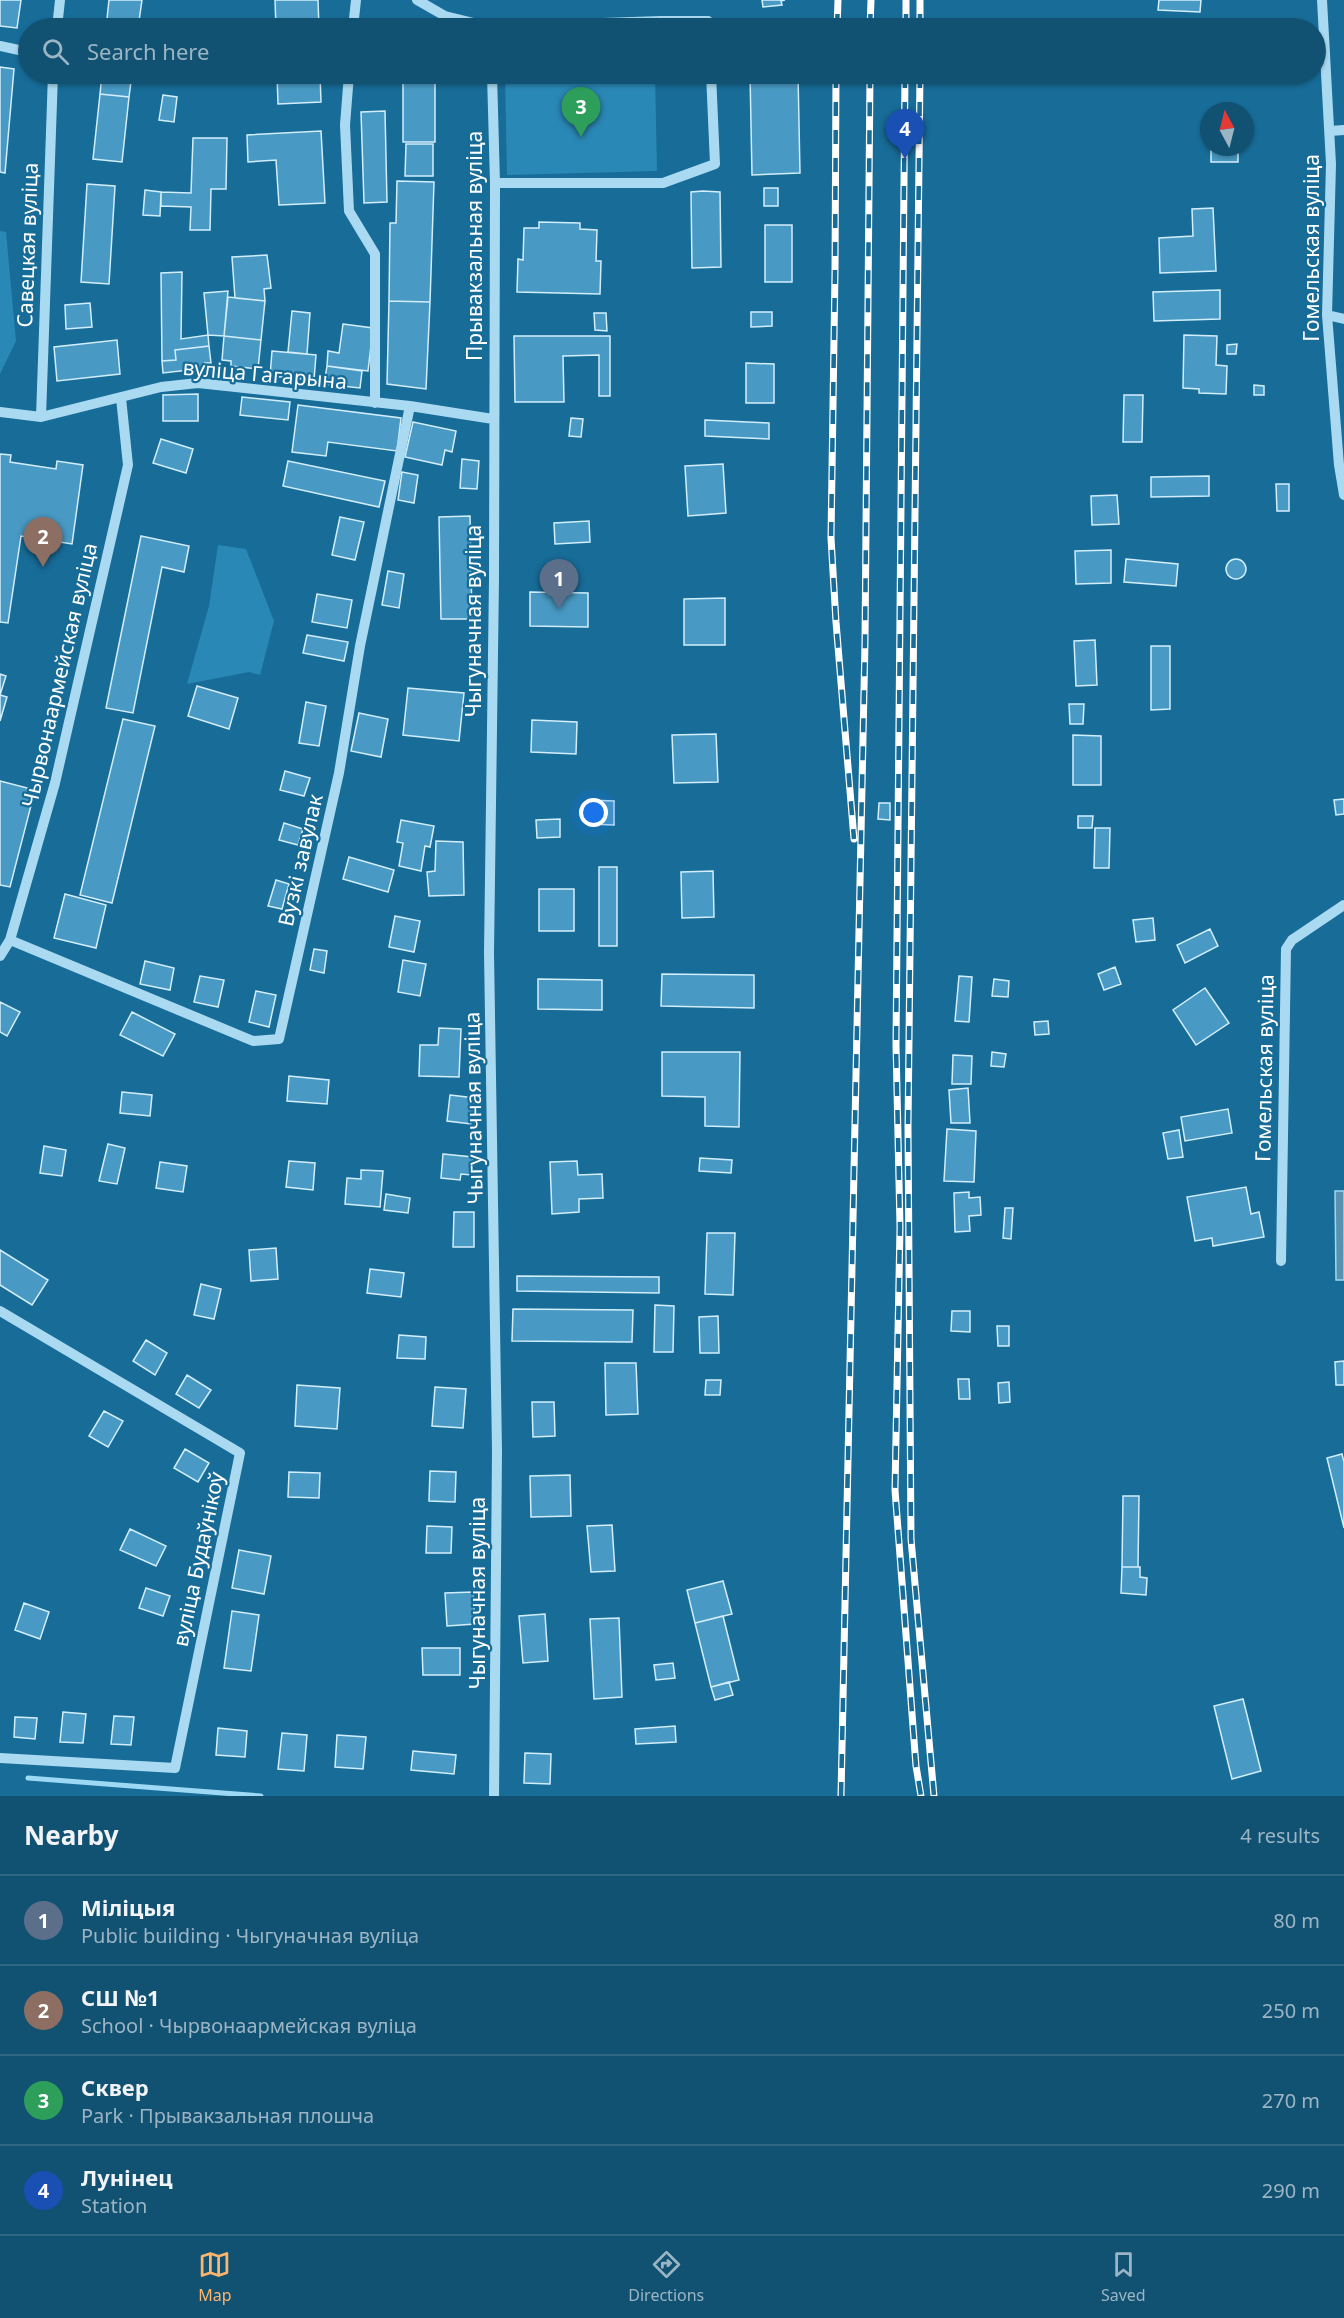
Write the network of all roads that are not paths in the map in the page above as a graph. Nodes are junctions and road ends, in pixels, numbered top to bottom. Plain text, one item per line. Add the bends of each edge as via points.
1 (60, 0) edge
2 (356, 0) edge
3 (417, 0) edge
4 (1322, 0) edge
5 (58, 18) edge
6 (354, 18) edge
7 (452, 18) edge
8 (1323, 18) edge
9 (0, 46) edge
10 (18, 50) edge
11 (1326, 66) edge
12 (53, 84) edge
13 (348, 84) edge
14 (492, 84) edge
15 (711, 84) edge
16 (1344, 130) edge
17 (1330, 131) junction
18 (495, 183) junction
19 (1327, 315) junction
20 (1344, 319) edge
21 (121, 398) junction
22 (375, 403) junction
23 (410, 406) junction
24 (0, 412) edge
25 (41, 417) junction
26 (494, 419) junction
27 (1344, 495) edge
28 (1344, 905) edge
29 (10, 940) junction
30 (0, 956) edge
31 (1281, 1261) dead end
32 (0, 1311) edge
33 (0, 1758) edge
34 (494, 1796) edge

1 - 5 street
2 - 6 street
3 - 7 street
4 - 8 street, Гомельская вуліца
9 - 10 street
11 - 17 street, Гомельская вуліца
12 - 25 street, Савецкая вуліца
13 - 22 street via 345,125 349,212 375,254
14 - 18 street, Прывакзальная вуліца
15 - 18 street via 715,164 663,183
16 - 17 street
17 - 19 street, Гомельская вуліца
18 - 26 street, Прывакзальная вуліца
19 - 20 street
19 - 27 street, Гомельская вуліца
21 - 22 street, вуліца Гагарына via 160,387 198,383
21 - 25 street, вуліца Гагарына
21 - 29 street, Чырвонаармейская вуліца via 128,465 55,783
22 - 23 street, вуліца Гагарына
23 - 26 street, вуліца Гагарына
23 - 29 street, Вузкі завулак via 360,646 339,773 279,1039 253,1041
24 - 25 street, вуліца Гагарына
26 - 34 street, Чыгуначная вуліца via 489,953 497,1451
28 - 31 street, Гомельская вуліца via 1292,940 1286,949
29 - 30 street, Чырвонаармейская вуліца
32 - 33 street, вуліца Будаўнікоў via 240,1453 175,1768

